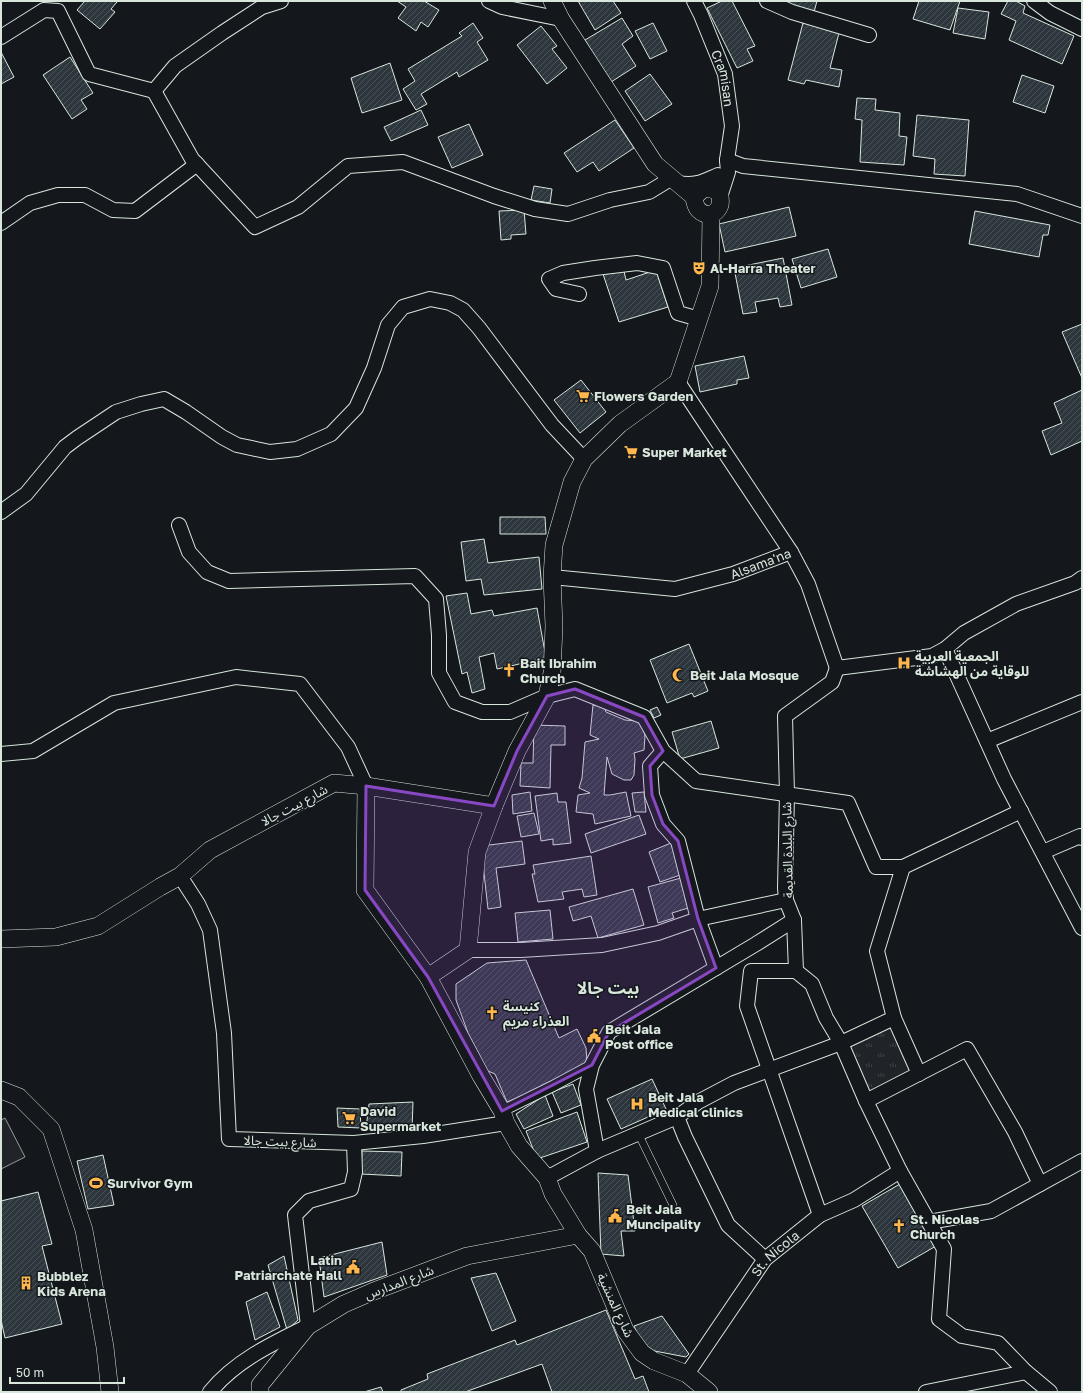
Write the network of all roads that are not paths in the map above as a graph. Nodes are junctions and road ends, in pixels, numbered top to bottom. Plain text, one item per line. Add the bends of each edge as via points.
1 (281, 1) edge
2 (489, 1) edge
3 (552, 1) edge
4 (694, 1) edge
5 (767, 1) edge
6 (1034, 1) edge
7 (561, 19) junction
8 (1082, 29) edge
9 (869, 35) dead end
10 (1, 37) edge
11 (154, 91) junction
12 (727, 160) junction
13 (197, 164) junction
14 (718, 175) junction
15 (674, 180) junction
16 (699, 193) junction
17 (720, 197) junction
18 (711, 215) junction
19 (1082, 216) edge
20 (1, 224) edge
21 (579, 294) dead end
22 (699, 319) junction
23 (678, 382) junction
24 (584, 459) junction
25 (1, 512) edge
26 (179, 525) dead end
27 (791, 552) junction
28 (552, 577) junction
29 (1082, 578) edge
30 (945, 649) junction
31 (837, 668) junction
32 (547, 696) junction
33 (1082, 702) edge
34 (987, 741) junction
35 (663, 751) junction
36 (1, 754) edge
37 (366, 786) junction
38 (787, 794) junction
39 (494, 806) junction
40 (1021, 811) junction
41 (1082, 838) edge
42 (1042, 852) junction
43 (903, 867) junction
44 (180, 876) junction
45 (786, 900) junction
46 (698, 919) junction
47 (794, 920) junction
48 (1082, 928) edge
49 (1, 939) edge
50 (468, 950) junction
51 (716, 968) junction
52 (796, 971) junction
53 (428, 977) junction
54 (894, 1018) junction
55 (841, 1043) junction
56 (592, 1065) junction
57 (769, 1071) junction
58 (919, 1074) junction
59 (1, 1090) edge
60 (866, 1101) junction
61 (504, 1117) junction
62 (677, 1117) junction
63 (638, 1134) junction
64 (354, 1143) junction
65 (597, 1151) junction
66 (1082, 1161) edge
67 (900, 1171) junction
68 (547, 1178) junction
69 (1040, 1184) junction
70 (673, 1205) dead end
71 (820, 1215) junction
72 (929, 1222) junction
73 (578, 1235) junction
74 (765, 1258) junction
75 (308, 1326) junction
76 (1026, 1372) junction
77 (687, 1374) junction
78 (110, 1392) edge
79 (210, 1392) edge
80 (260, 1392) edge
81 (709, 1392) edge
82 (926, 1392) edge
83 (1050, 1392) edge

1 - 11 street via 262,8 175,66
2 - 7 street via 502,7
3 - 7 street
4 - 12 street, Cramisan via 725,74 732,126
5 - 9 street via 792,12
6 - 8 street via 1050,13
7 - 15 street via 655,164
10 - 11 street via 44,10 58,11 89,74
11 - 13 street
12 - 14 street
12 - 17 street, Cramisan via 728,172
12 - 19 street via 743,166 1017,194
13 - 15 street via 255,227 298,207 348,166 403,162 535,209 568,214 610,200 649,192
13 - 20 street via 135,211 112,210 85,195 58,195 30,203
14 - 15 street via 698,184 689,185
14 - 16 street
15 - 16 street
16 - 17 street via 714,190 719,192
16 - 18 street via 695,205 702,214
17 - 18 street via 720,208
18 - 22 street via 710,286
21 - 22 street via 556,288 549,279 563,273 637,263 663,268 678,313
22 - 23 street
23 - 24 street via 620,424
23 - 27 street, Alsama'na
24 - 25 street via 552,425 463,310 450,303 430,298 402,307 388,325 374,368 356,408 331,434 297,449 270,452 237,445 164,399 141,404 116,412 77,438 66,447 26,494
24 - 28 street via 572,482 554,545
26 - 32 street via 189,552 207,572 229,581 415,576 436,599 439,672 455,702 482,712 510,712
27 - 28 street, Alsama'na via 733,574 675,589
27 - 31 street via 808,584
28 - 32 street via 554,626 552,673
29 - 30 street via 1075,583 1016,604 964,633
30 - 31 street via 932,656
30 - 34 street
31 - 38 street, شارع البلدة القديمة via 832,682 785,716
32 - 35 street via 575,689 644,717
32 - 39 street via 516,751
33 - 34 street
34 - 40 street
35 - 38 street via 696,781
35 - 46 street via 650,766 652,795 663,824 678,841
36 - 37 street via 33,751 114,703 236,677 300,684 348,747
37 - 39 street, شارع بيت جالا
37 - 44 street, شارع بيت جالا via 334,783 210,850
37 - 53 street, شارع المنشية via 365,890
38 - 43 street via 848,803 876,867
38 - 45 street, شارع البلدة القديمة
39 - 50 street via 477,852
40 - 42 street
40 - 43 street
41 - 42 street via 1080,836
42 - 48 street
43 - 54 street via 877,951
44 - 49 street, شارع بيت جالا via 98,926 56,937
44 - 64 street, شارع بيت جالا via 198,904 210,930 224,1033 229,1139
45 - 46 street
45 - 47 street, شارع البلدة القديمة
46 - 50 street via 658,933 602,945
46 - 51 street
47 - 51 street
47 - 52 street, شارع البلدة القديمة
50 - 53 street
51 - 56 street via 609,1032
52 - 55 street via 812,984 826,1018
52 - 57 street via 751,971 747,1006
53 - 61 street, شارع المنشية
54 - 55 street
54 - 58 street
55 - 57 street
55 - 60 street
56 - 61 street
56 - 65 street via 586,1089
57 - 62 street via 734,1082
57 - 71 street
58 - 60 street
58 - 69 street via 967,1049 1015,1132
59 - 78 street via 19,1097 51,1129 84,1230 105,1347
60 - 67 street
61 - 64 street, شارع بيت جالا via 423,1136
61 - 68 street, شارع المنشية via 519,1146
62 - 63 street
62 - 74 street via 728,1225
63 - 65 street
63 - 70 lane
64 - 75 street via 351,1189 309,1201 295,1215
65 - 68 street
66 - 69 street
67 - 71 street, St. Nicola via 854,1200
67 - 72 street
68 - 73 street, شارع المنشية via 553,1194
69 - 72 street via 991,1211
71 - 74 street, St. Nicola
72 - 76 street via 944,1249 939,1319 962,1336 998,1343
73 - 75 street, شارع المدارس via 467,1256 344,1304
73 - 77 street, شارع المنشية via 592,1251 625,1330 642,1353 654,1361
74 - 77 street, St. Nicola
75 - 79 street via 253,1354 216,1384
75 - 80 street, شارع المدارس via 260,1385
76 - 82 street
76 - 83 street
77 - 81 street, شارع المنشية

